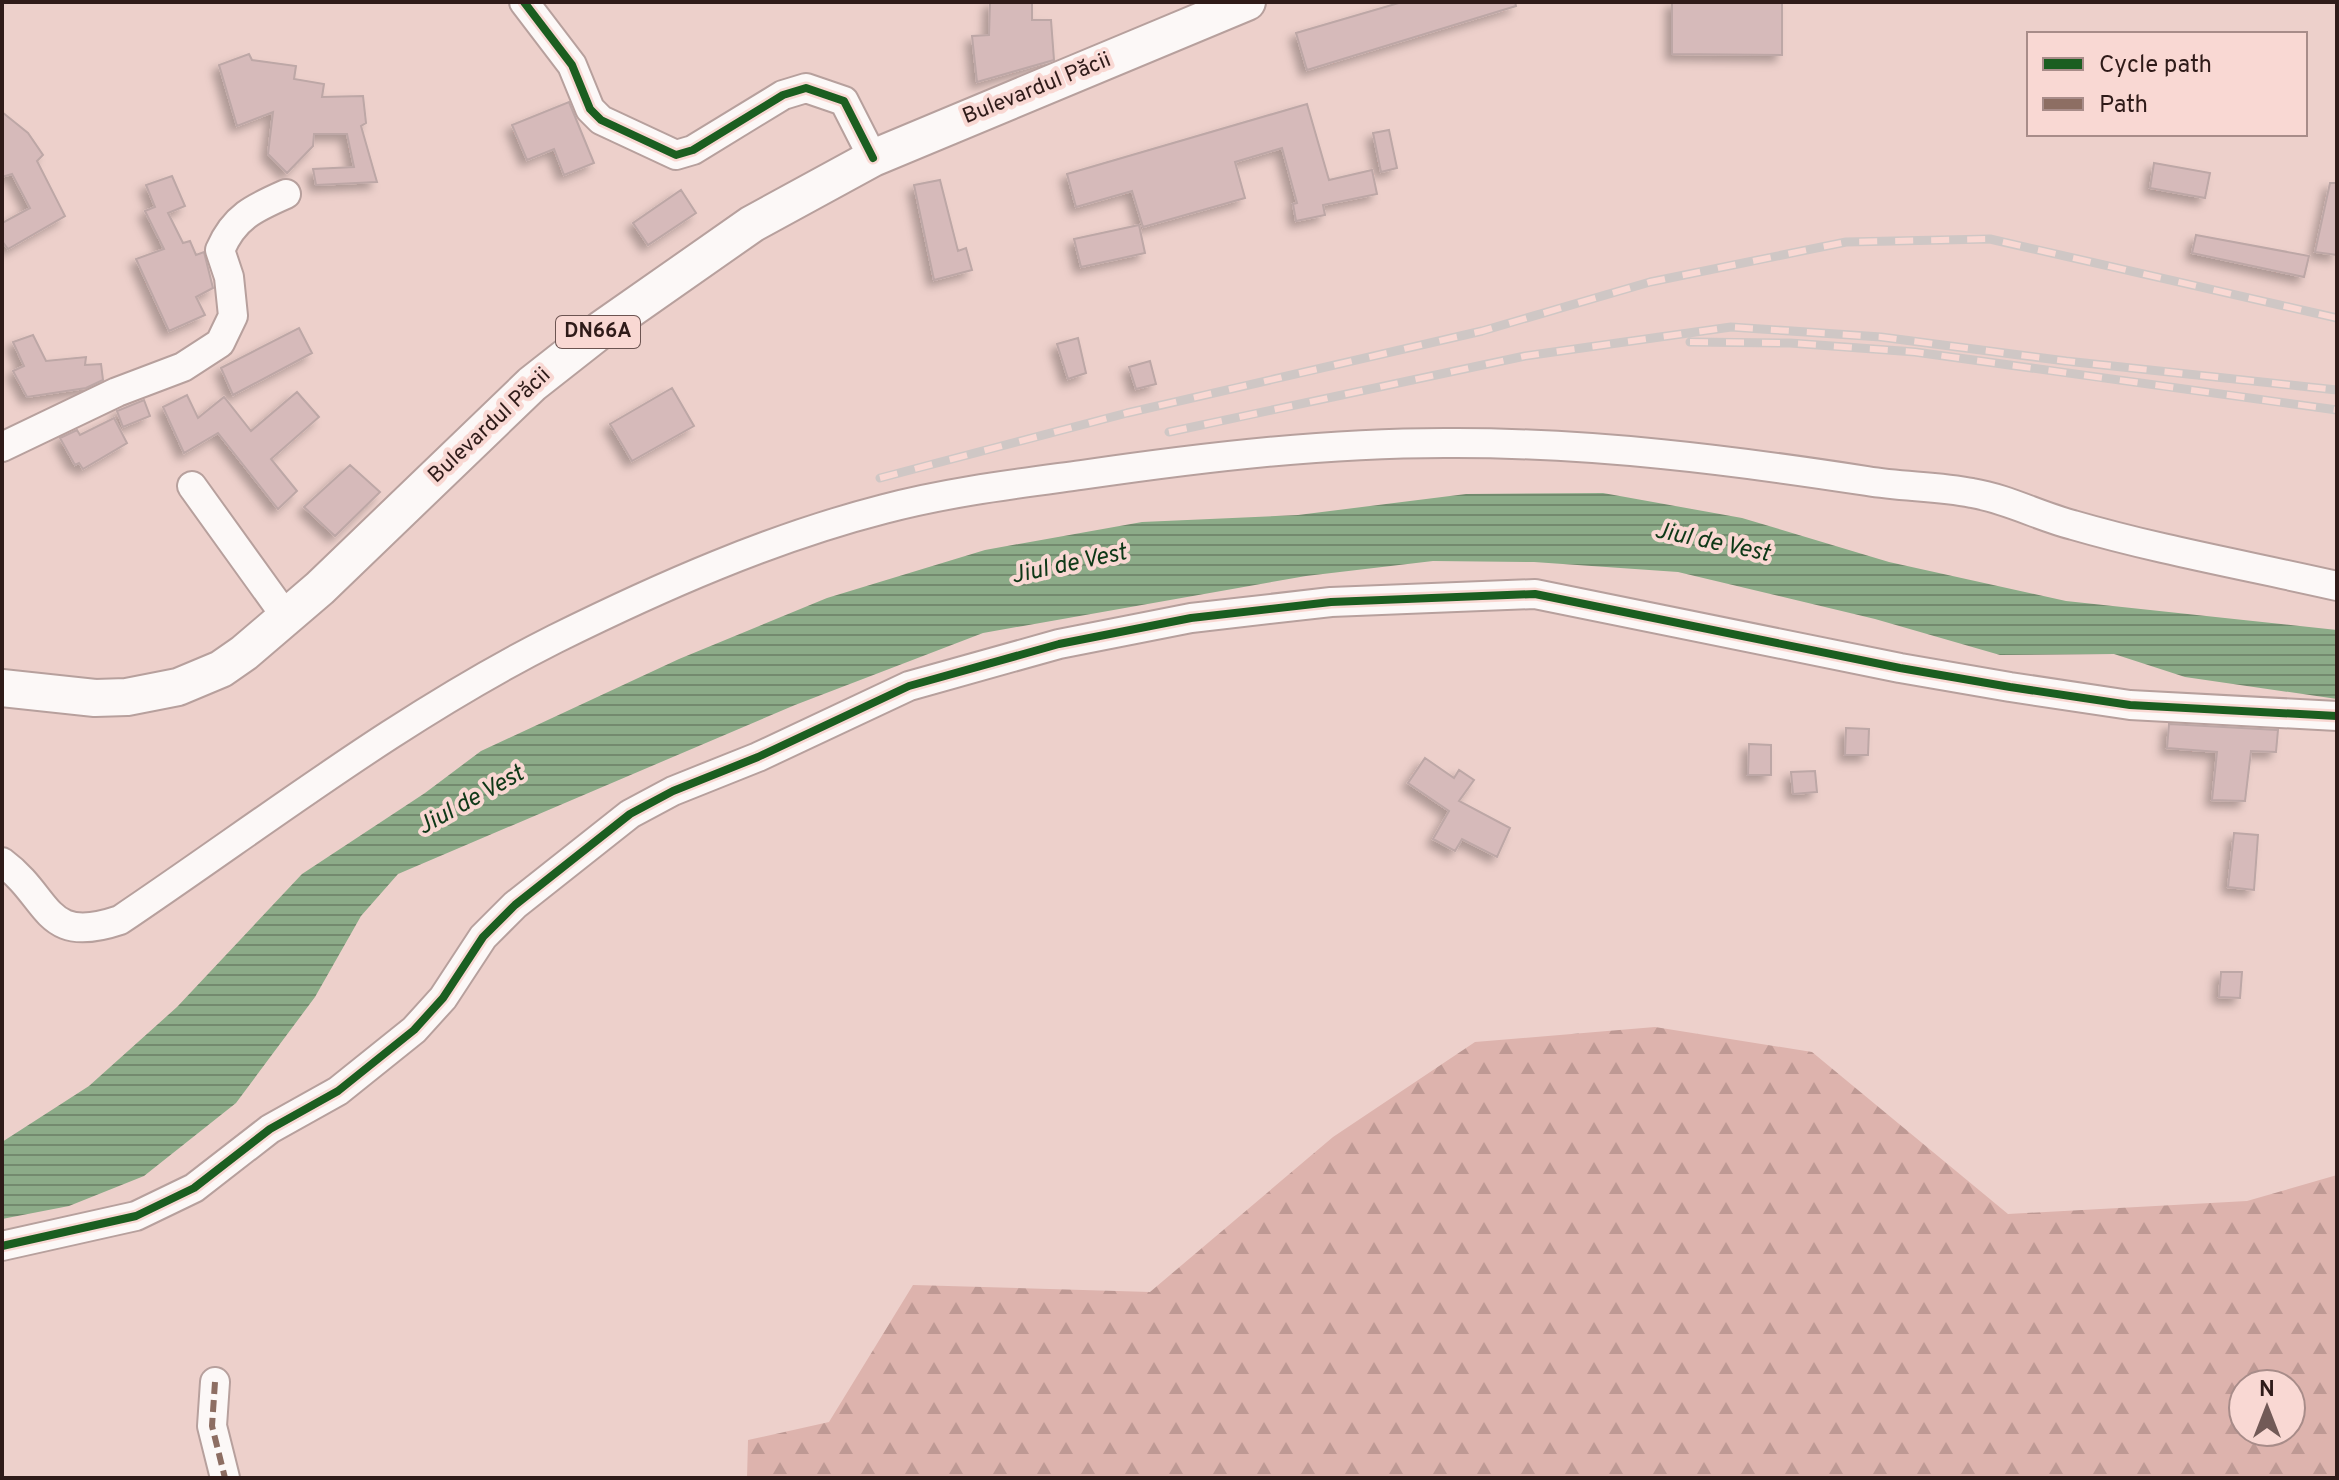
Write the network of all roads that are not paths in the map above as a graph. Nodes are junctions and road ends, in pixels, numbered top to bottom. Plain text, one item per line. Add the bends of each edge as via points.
1 (524, 2) edge
2 (1247, 2) edge
3 (873, 158) junction
4 (286, 194) dead end
5 (2, 447) edge
6 (192, 486) dead end
7 (2337, 586) edge
8 (287, 618) junction
9 (2, 688) edge
10 (2337, 716) edge
11 (2, 862) edge
12 (2, 1246) edge
13 (215, 1382) dead end
14 (225, 1478) edge

1 - 3 street via 572,65 590,109 620,131 662,150 676,155 693,150 783,95 806,88 844,101
2 - 3 main road, Bulevardul Păcii / DN66A
3 - 8 main road, Bulevardul Păcii / DN66A via 752,224 561,360
4 - 5 street via 246,212 230,228 220,250 233,316 220,343 183,367
6 - 8 street
7 - 11 street via 2067,524 2021,504 1972,493 1752,462 1457,443 1194,457 887,508 796,536 645,597 553,640 366,748 120,920 75,928 53,920
8 - 9 main road, Bulevardul Păcii / DN66A via 221,669 156,693 95,698
10 - 12 street via 2130,705 2010,687 1535,594 1331,602 1191,618 1059,644 909,686 630,814 515,905 483,937 443,998 414,1030 338,1091 270,1129 194,1188 136,1216
13 - 14 street via 212,1426

